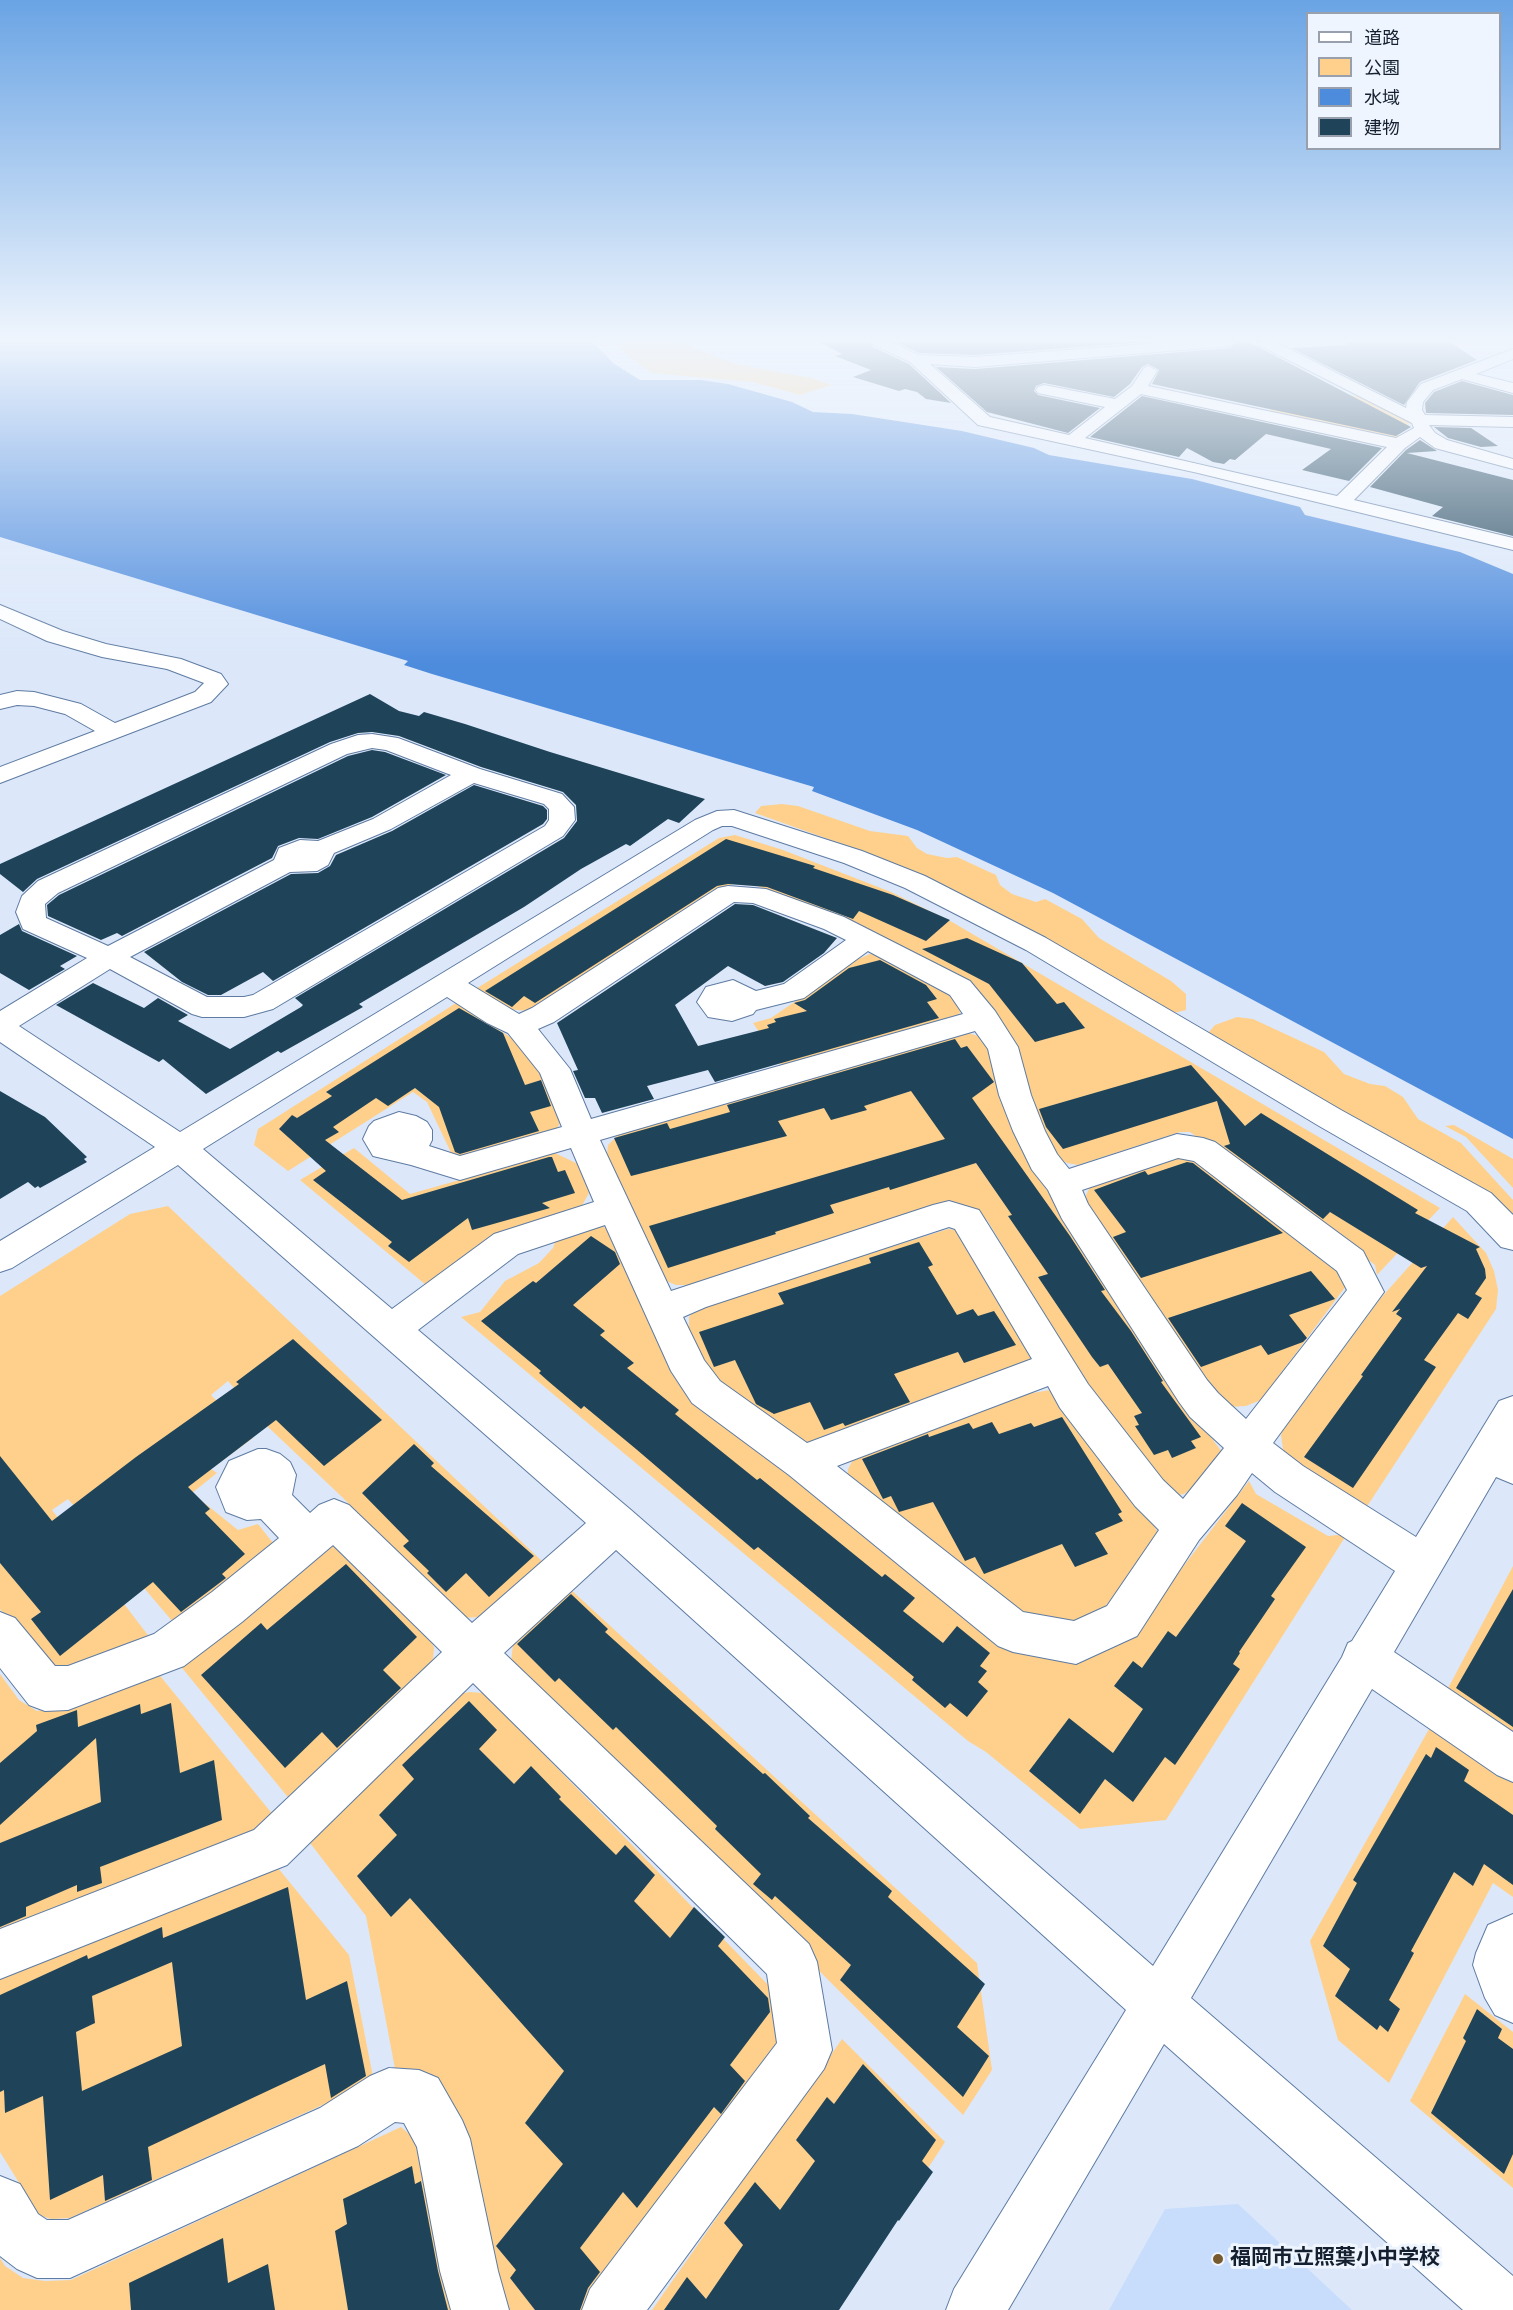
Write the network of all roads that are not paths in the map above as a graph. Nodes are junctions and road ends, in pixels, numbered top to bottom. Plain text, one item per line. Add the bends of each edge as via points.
1 (1112, 450) edge
2 (1393, 450) edge
3 (1457, 450) edge
4 (1513, 464) edge
5 (1342, 502) junction
6 (1513, 544) edge
7 (0, 611) edge
8 (0, 702) edge
9 (112, 731) junction
10 (471, 774) junction
11 (0, 776) edge
12 (865, 938) junction
13 (109, 957) junction
14 (447, 984) junction
15 (746, 1003) dead end
16 (984, 1018) junction
17 (0, 1026) edge
18 (519, 1026) junction
19 (581, 1133) junction
20 (180, 1148) junction
21 (399, 1150) dead end
22 (1062, 1184) junction
23 (615, 1210) junction
24 (1513, 1237) edge
25 (0, 1258) edge
26 (662, 1310) junction
27 (391, 1330) junction
28 (1057, 1366) junction
29 (1513, 1413) edge
30 (1248, 1446) junction
31 (1501, 1459) edge
32 (804, 1463) junction
33 (263, 1500) dead end
34 (616, 1523) junction
35 (1184, 1527) junction
36 (308, 1539) junction
37 (1421, 1563) junction
38 (0, 1633) edge
39 (472, 1652) junction
40 (1364, 1658) junction
41 (1513, 1759) edge
42 (1513, 1939) edge
43 (0, 1954) edge
44 (1513, 1997) edge
45 (1159, 2004) junction
46 (0, 2204) edge
47 (480, 2310) edge
48 (611, 2310) edge
49 (975, 2310) edge
50 (1507, 2310) edge

1 - 5 street
2 - 5 street
3 - 4 street
5 - 6 street
7 - 9 street via 55,636 173,664 217,684 202,697
8 - 9 street via 34,699 73,708
9 - 11 street
10 - 13 street via 382,824 319,850 321,854 315,863 300,867 288,862
10 - 13 street via 390,743 358,742 48,887 32,902 33,923
10 - 13 street via 553,799 561,807 562,820 554,831 263,1002 244,1007 202,1008
12 - 15 street via 794,991
12 - 16 street via 960,988
12 - 18 street via 756,895 728,894 543,1015
13 - 17 street
14 - 18 street
14 - 20 street
14 - 24 street via 704,825 717,819 748,821 915,882 1036,944 1479,1202
16 - 19 street
16 - 22 street via 1004,1047 1015,1095 1029,1131 1044,1161
17 - 20 street
18 - 19 street via 554,1069
19 - 21 street via 460,1168
19 - 23 street
20 - 25 street
20 - 27 street
22 - 30 street via 1074,1210 1193,1391
22 - 30 street via 1177,1146 1203,1150 1350,1261 1366,1292
23 - 26 street
23 - 27 street via 506,1244
26 - 28 street via 949,1214 967,1219
26 - 32 street via 690,1371 706,1392
27 - 34 street
28 - 32 street
28 - 35 street via 1074,1396 1149,1493
29 - 31 street
30 - 35 street
30 - 37 street via 1289,1479
31 - 37 street
32 - 35 street via 1013,1631 1076,1642 1122,1621
33 - 36 street via 272,1502
34 - 39 street
34 - 45 street
36 - 38 street via 168,1651 68,1688 45,1689
36 - 39 street via 334,1518
37 - 40 street
39 - 43 street via 270,1848
39 - 48 street via 791,1962 805,2050
40 - 41 street
40 - 45 street
42 - 44 street via 1506,1943 1499,1965
45 - 49 street
45 - 50 street
46 - 47 street via 18,2234 37,2248 70,2249 339,2127 389,2096 419,2097 443,2139

